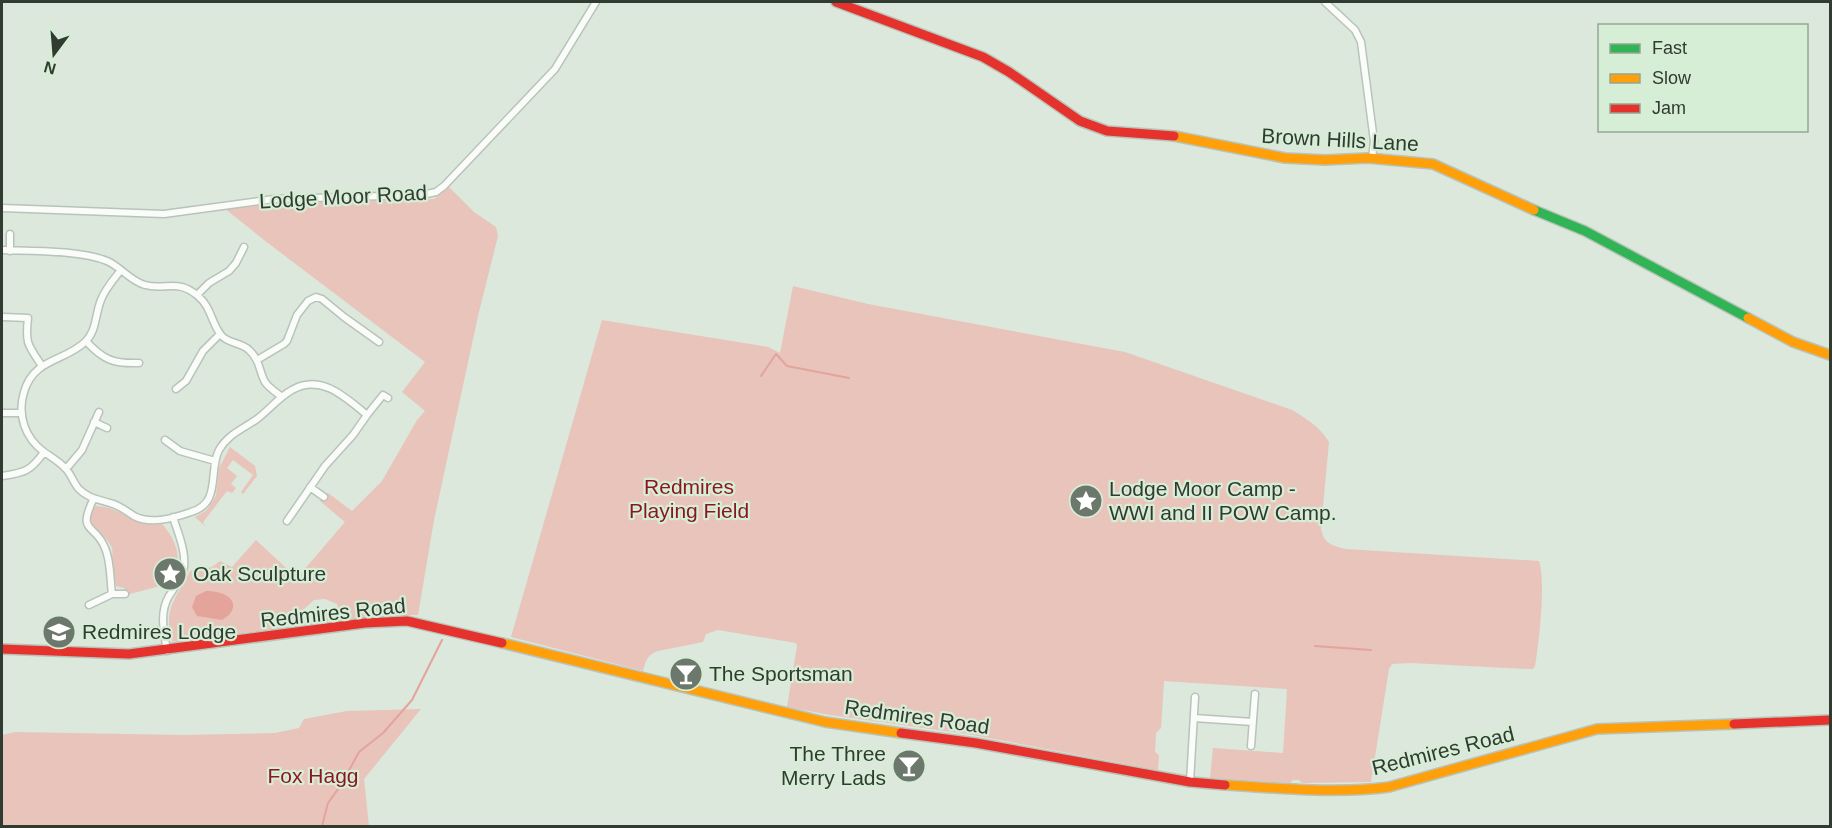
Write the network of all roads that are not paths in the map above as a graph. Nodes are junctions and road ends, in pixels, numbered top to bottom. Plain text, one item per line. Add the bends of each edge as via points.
1 (596, 2) edge
2 (836, 2) edge
3 (1325, 2) edge
4 (1372, 159) junction
5 (2, 208) edge
6 (10, 234) dead end
7 (244, 247) dead end
8 (2, 250) edge
9 (10, 251) junction
10 (121, 270) junction
11 (197, 295) junction
12 (3, 317) dead end
13 (220, 334) junction
14 (86, 341) junction
15 (379, 342) dead end
16 (1830, 355) edge
17 (257, 360) junction
18 (125, 363) junction
19 (139, 363) dead end
20 (42, 366) junction
21 (123, 371) dead end
22 (176, 389) dead end
23 (386, 396) dead end
24 (282, 397) junction
25 (99, 412) dead end
26 (2, 413) edge
27 (21, 413) junction
28 (368, 415) junction
29 (94, 422) junction
30 (107, 428) dead end
31 (165, 440) dead end
32 (44, 452) junction
33 (215, 461) junction
34 (66, 469) junction
35 (2, 476) edge
36 (310, 487) junction
37 (324, 497) dead end
38 (93, 500) junction
39 (173, 517) junction
40 (287, 521) dead end
41 (112, 594) junction
42 (125, 594) dead end
43 (88, 605) dead end
44 (2, 649) edge
45 (167, 651) junction
46 (1255, 694) dead end
47 (1195, 697) dead end
48 (1194, 718) junction
49 (1830, 720) edge
50 (1253, 722) junction
51 (1251, 746) dead end
52 (1190, 782) junction

1 - 5 street, Lodge Moor Road via 555,69 436,192 274,199 164,214
2 - 4 street, Brown Hills Lane via 982,57 1097,128 1184,137 1285,158
3 - 4 street via 1351,26 1361,42 1374,141
4 - 16 street, Brown Hills Lane via 1425,162 1444,169 1585,231 1793,342
6 - 9 street
7 - 11 street via 229,271
8 - 9 street
9 - 10 street via 88,255
10 - 11 street via 140,284 179,286
10 - 14 street via 102,296
11 - 13 street
12 - 20 street via 28,318 27,344
13 - 17 street via 246,347
13 - 22 street
14 - 18 street via 100,356
14 - 20 street
15 - 17 street via 316,297 297,315 284,344
17 - 24 street via 267,384
18 - 19 street
18 - 21 street
20 - 27 street via 27,384
23 - 28 street
24 - 28 street via 302,385 326,386
24 - 33 street via 229,437
25 - 29 street
26 - 27 street
27 - 32 street via 28,436
28 - 36 street
29 - 30 street
29 - 34 street via 82,450
31 - 33 street via 180,451
32 - 34 street
32 - 35 street via 29,470
33 - 39 street via 213,490 207,501 193,512
34 - 38 street via 78,488
36 - 37 street
36 - 40 street
38 - 39 street via 111,503 143,519
38 - 41 street via 86,521 106,549
39 - 45 street via 184,563 164,607
41 - 42 street
41 - 43 street
44 - 45 street, Redmires Road via 129,654
45 - 52 street, Redmires Road via 365,623 407,621 825,722 976,743
46 - 50 street
47 - 48 street
48 - 50 street
48 - 52 street
49 - 52 street, Redmires Road via 1587,731 1376,789 1291,789
50 - 51 street

